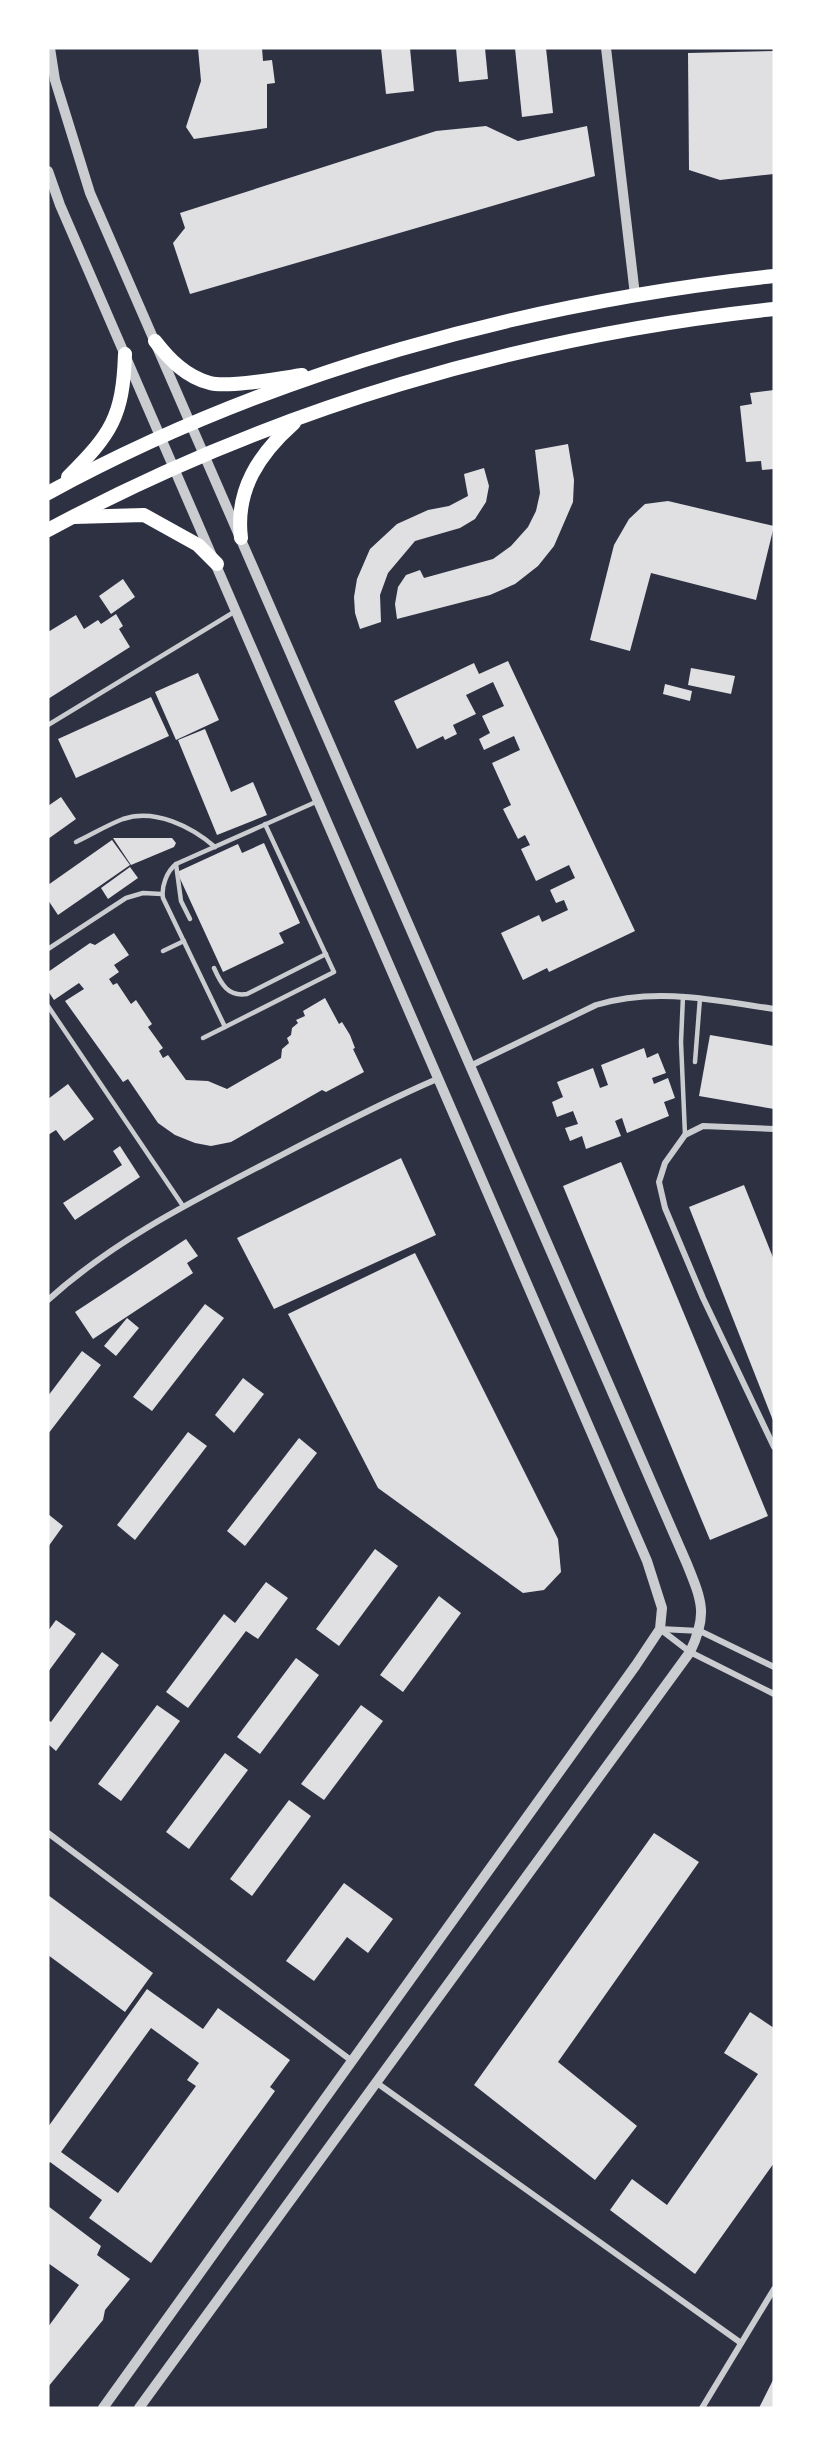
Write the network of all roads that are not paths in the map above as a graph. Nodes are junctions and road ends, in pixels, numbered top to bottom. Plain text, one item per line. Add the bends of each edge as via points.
1 (50, 48) edge
2 (606, 48) edge
3 (48, 171) edge
4 (774, 276) edge
5 (635, 295) junction
6 (774, 309) edge
7 (155, 341) junction
8 (125, 354) junction
9 (325, 373) junction
10 (302, 416) junction
11 (191, 424) junction
12 (161, 436) junction
13 (204, 454) junction
14 (174, 467) junction
15 (52, 491) edge
16 (72, 517) junction
17 (48, 530) edge
18 (241, 538) junction
19 (217, 564) junction
20 (237, 610) junction
21 (48, 726) edge
22 (320, 800) junction
23 (265, 824) junction
24 (76, 842) dead end
25 (215, 847) junction
26 (176, 864) junction
27 (162, 894) junction
28 (190, 919) dead end
29 (184, 941) junction
30 (48, 949) edge
31 (163, 951) dead end
32 (326, 954) junction
33 (214, 968) dead end
34 (683, 996) junction
35 (700, 998) junction
36 (48, 1006) edge
37 (774, 1009) edge
38 (225, 1027) junction
39 (203, 1038) dead end
40 (695, 1062) dead end
41 (468, 1066) junction
42 (437, 1079) junction
43 (774, 1129) edge
44 (685, 1135) junction
45 (183, 1206) junction
46 (48, 1300) edge
47 (774, 1447) edge
48 (660, 1629) junction
49 (700, 1631) junction
50 (690, 1652) junction
51 (774, 1667) edge
52 (774, 1694) edge
53 (48, 1833) edge
54 (352, 2061) junction
55 (377, 2083) junction
56 (774, 2289) edge
57 (741, 2343) junction
58 (103, 2408) edge
59 (139, 2408) edge
60 (702, 2408) edge

1 - 7 street via 55,80 90,193
2 - 5 street
3 - 8 street
4 - 5 main road
5 - 9 main road via 472,330
6 - 10 main road via 624,331 480,361
7 - 9 main road via 170,360 211,384
7 - 11 street
8 - 12 street
8 - 15 main road via 124,385 114,421 99,446
9 - 11 main road
10 - 13 main road
10 - 18 main road via 263,455 246,485 239,520
11 - 12 main road
11 - 13 street
12 - 14 street
12 - 15 main road
13 - 14 main road
13 - 18 street
14 - 16 main road
14 - 19 street
16 - 17 main road
16 - 19 main road via 144,515 198,545
18 - 41 street
19 - 20 street
20 - 21 lane
20 - 22 street
22 - 23 lane
22 - 42 street
23 - 25 lane
23 - 32 lane
24 - 25 lane via 134,817 177,823 194,830
25 - 26 lane
26 - 27 lane
26 - 28 lane via 181,901
27 - 29 lane
27 - 30 lane via 143,893 126,898
29 - 31 lane
29 - 38 lane
32 - 33 lane via 240,995 225,988
32 - 38 lane via 334,972
34 - 35 street
34 - 41 street via 633,996 596,1005
34 - 44 lane
35 - 37 street
35 - 40 lane
36 - 45 lane
38 - 39 lane
41 - 49 street via 687,1564 702,1610
42 - 45 street via 390,1099
42 - 48 street via 647,1561 662,1608
43 - 44 street via 703,1126
44 - 47 street via 665,1163 658,1182 703,1298
45 - 46 street via 124,1242
48 - 49 street
48 - 50 street
48 - 54 street
49 - 50 street
49 - 51 street
50 - 52 street
50 - 55 street
53 - 54 street
54 - 58 street
55 - 57 street
55 - 59 street
56 - 57 street
57 - 60 street

